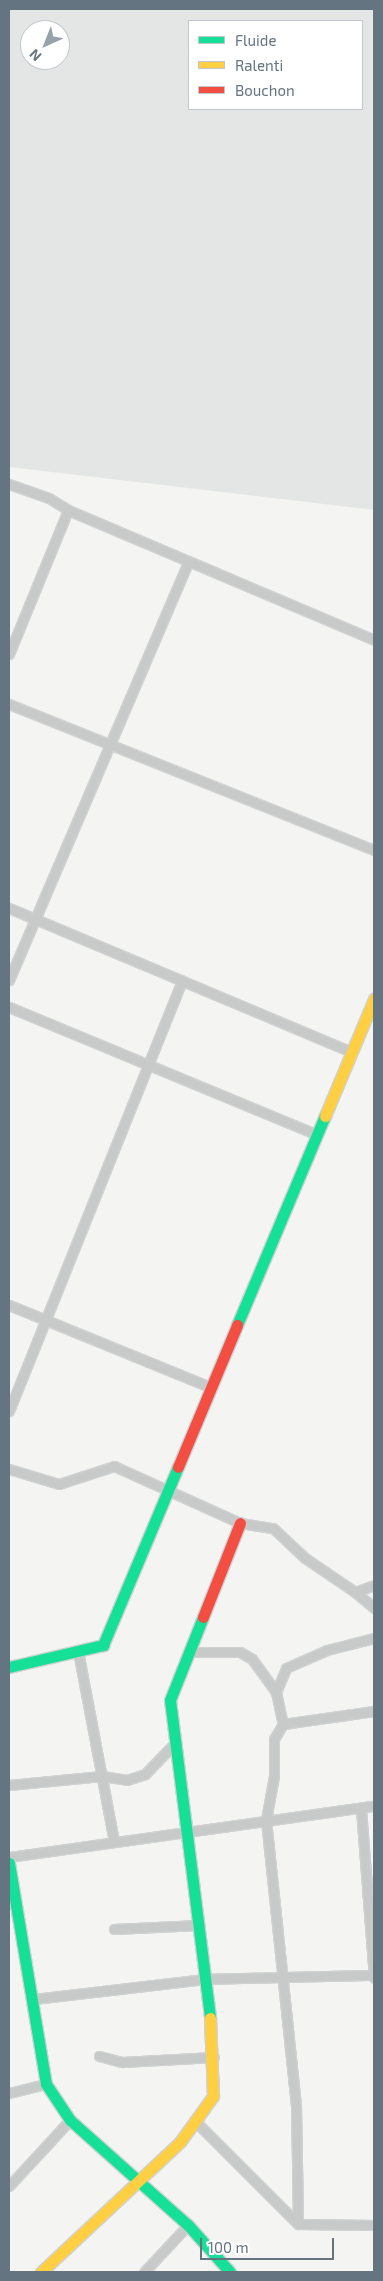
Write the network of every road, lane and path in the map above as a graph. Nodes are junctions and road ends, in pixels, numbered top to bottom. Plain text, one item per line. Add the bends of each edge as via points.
1 (9, 484) edge
2 (68, 510) junction
3 (188, 562) junction
4 (374, 640) edge
5 (9, 654) edge
6 (9, 704) edge
7 (108, 744) junction
8 (374, 850) edge
9 (9, 908) edge
10 (33, 918) junction
11 (9, 980) edge
12 (182, 980) junction
13 (374, 999) edge
14 (9, 1007) edge
15 (352, 1052) junction
16 (148, 1065) junction
17 (316, 1134) junction
18 (9, 1304) edge
19 (46, 1320) junction
20 (210, 1387) junction
21 (9, 1411) edge
22 (9, 1469) edge
23 (168, 1488) junction
24 (240, 1523) junction
25 (374, 1585) edge
26 (355, 1592) junction
27 (374, 1608) edge
28 (374, 1638) edge
29 (78, 1650) junction
30 (190, 1652) junction
31 (9, 1666) edge
32 (276, 1692) junction
33 (374, 1711) edge
34 (283, 1724) junction
35 (176, 1742) junction
36 (102, 1776) junction
37 (9, 1785) edge
38 (374, 1806) edge
39 (361, 1809) junction
40 (266, 1820) junction
41 (190, 1829) junction
42 (114, 1841) junction
43 (9, 1857) edge
44 (9, 1863) edge
45 (200, 1926) junction
46 (114, 1929) dead end
47 (374, 1974) edge
48 (205, 1979) junction
49 (282, 1979) junction
50 (374, 1979) edge
51 (34, 1999) junction
52 (99, 2056) dead end
53 (214, 2057) junction
54 (46, 2084) junction
55 (9, 2093) edge
56 (70, 2120) junction
57 (195, 2121) junction
58 (135, 2181) junction
59 (9, 2186) edge
60 (298, 2224) junction
61 (188, 2225) junction
62 (374, 2225) edge
63 (41, 2272) edge
64 (144, 2272) edge
65 (230, 2272) edge

1 - 2 street via 49,498
2 - 3 street
2 - 5 street
3 - 4 street
3 - 7 street
6 - 7 street
7 - 8 street
7 - 10 street
9 - 10 street
10 - 11 street
10 - 12 street
12 - 15 street
12 - 16 street
13 - 15 street
14 - 16 street
15 - 17 street
16 - 17 street
16 - 19 street
17 - 20 street
18 - 19 street
19 - 20 street
19 - 21 street
20 - 23 street
22 - 23 street via 59,1484 114,1466
23 - 24 street
23 - 29 street via 103,1645
24 - 26 street via 273,1528 305,1558
24 - 30 street
25 - 26 street
26 - 27 street
28 - 32 street via 327,1650 286,1668
29 - 31 street
29 - 36 street
30 - 32 street via 240,1652 252,1659
30 - 35 street via 170,1700
32 - 34 street
33 - 34 street
34 - 40 street via 274,1739 274,1776
35 - 36 street via 144,1774 127,1780
35 - 41 street
36 - 37 street
36 - 42 street
38 - 39 street
39 - 40 street
39 - 47 street
40 - 41 street
40 - 49 street
41 - 42 street
41 - 45 street
42 - 43 street
44 - 51 street
45 - 46 street
45 - 48 street
47 - 49 street
47 - 50 street
48 - 49 street
48 - 51 street
48 - 53 street
49 - 60 street via 296,2105
51 - 54 street
52 - 53 street via 122,2062
53 - 57 street via 213,2096
54 - 55 street
54 - 56 street
56 - 58 street
56 - 59 street
57 - 58 street via 180,2142
57 - 60 street
58 - 61 street
58 - 63 street
60 - 62 street
61 - 64 street
61 - 65 street

